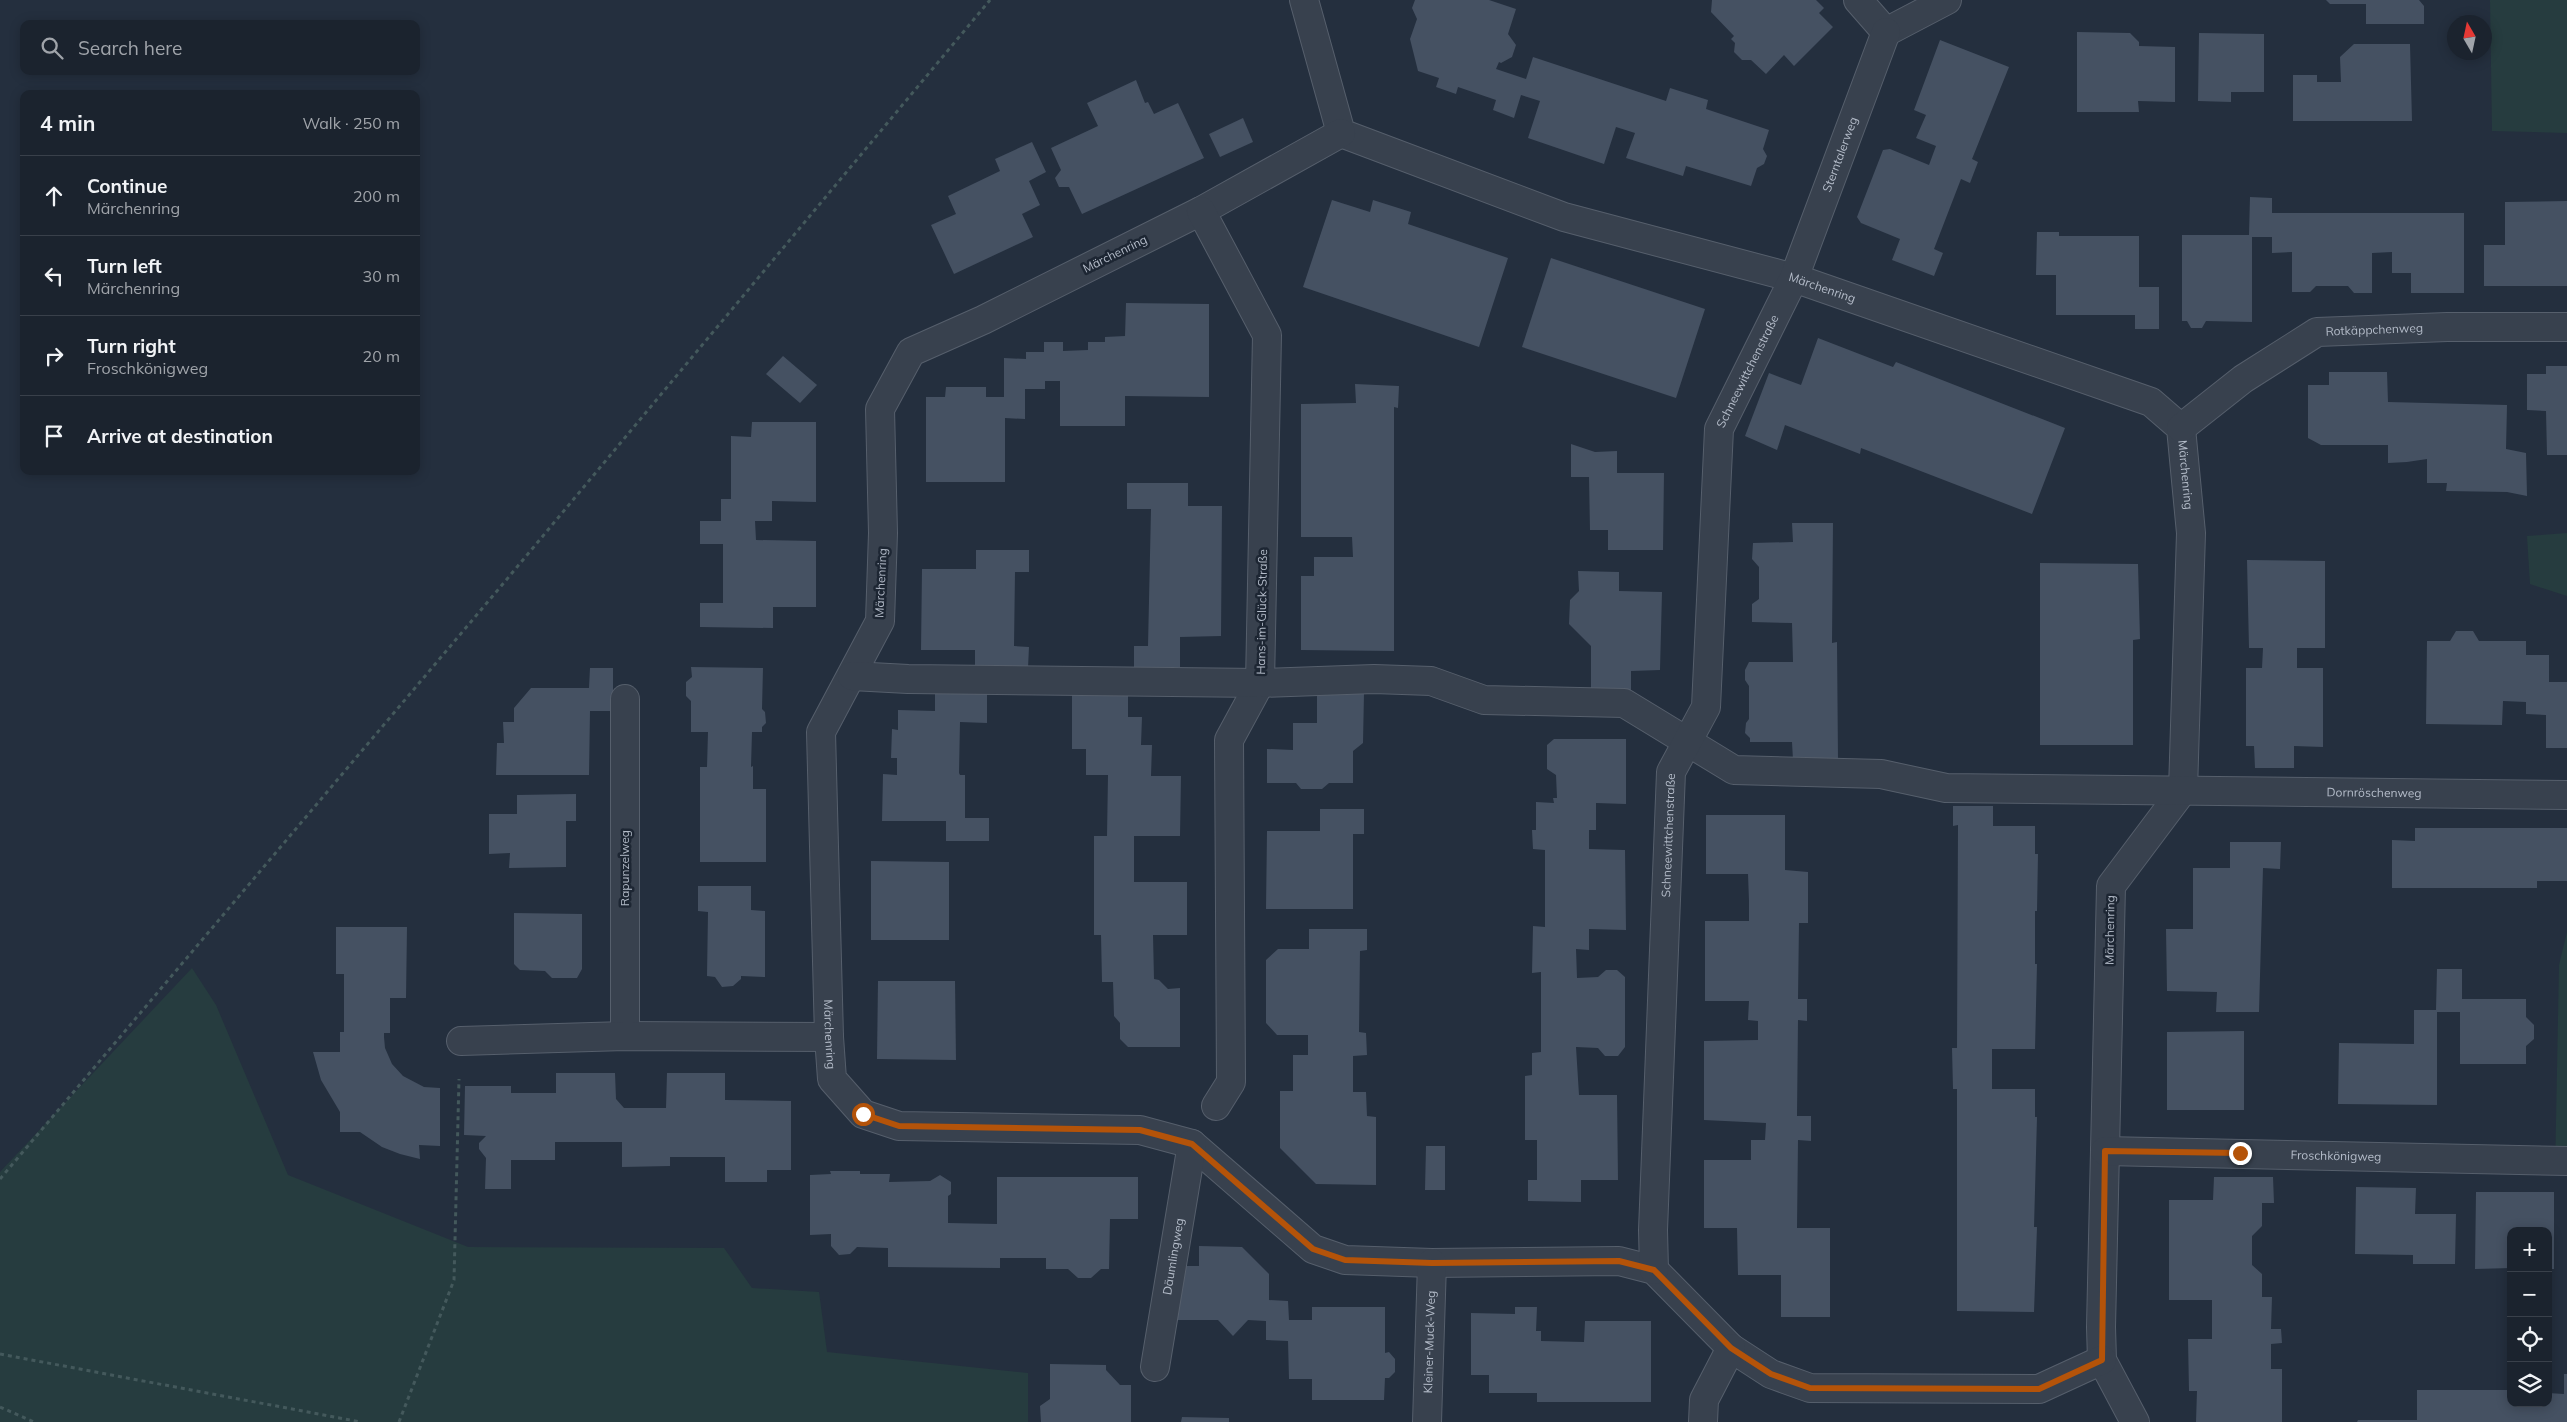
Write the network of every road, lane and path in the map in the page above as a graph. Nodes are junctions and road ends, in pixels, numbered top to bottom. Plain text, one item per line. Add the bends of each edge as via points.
1 (990, 0) edge
2 (1304, 0) edge
3 (1858, 0) edge
4 (1947, 0) edge
5 (1886, 32) junction
6 (1341, 133) junction
7 (1201, 211) junction
8 (1794, 278) junction
9 (2567, 327) edge
10 (2181, 428) junction
11 (852, 676) junction
12 (1260, 683) junction
13 (625, 699) dead end
14 (1688, 741) junction
15 (2183, 790) junction
16 (2567, 795) edge
17 (625, 1036) junction
18 (829, 1037) junction
19 (461, 1041) joint
20 (1216, 1106) dead end
21 (1192, 1144) junction
22 (2105, 1151) junction
23 (2567, 1160) edge
24 (0, 1179) edge
25 (1432, 1263) junction
26 (1654, 1270) junction
27 (1731, 1348) junction
28 (0, 1354) edge
29 (2102, 1360) junction
30 (1155, 1367) dead end
31 (0, 1407) edge
32 (34, 1422) edge
33 (361, 1422) edge
34 (399, 1422) edge
35 (1427, 1422) edge
36 (1703, 1422) edge
37 (2135, 1422) edge

1 - 24 path
2 - 6 street
3 - 5 street
4 - 5 street
5 - 8 street, Sterntalerweg
6 - 7 street, Märchenring
6 - 8 street, Märchenring via 1564,217
7 - 11 street, Märchenring via 983,320 911,352 880,409 883,533 880,621
7 - 12 street, Hans-im-Glück-Straße via 1267,336
8 - 10 street, Märchenring via 2151,402
8 - 14 street, Schneewittchenstraße via 1719,429 1706,707
9 - 10 street, Rotkäppchenweg via 2317,332 2243,379
10 - 15 street, Märchenring via 2191,532
11 - 12 street, Dornröschenweg
11 - 18 street, Märchenring via 821,732
12 - 14 street, Dornröschenweg via 1374,679 1431,681 1484,700 1624,703
12 - 20 street, Hans-im-Glück-Straße via 1229,740 1231,1082
13 - 17 street, Rapunzelweg
14 - 15 street, Dornröschenweg via 1734,770 1881,774 1946,788
14 - 26 street, Schneewittchenstraße via 1671,772
15 - 16 street, Dornröschenweg
15 - 22 street, Märchenring via 2111,886
17 - 18 street
17 - 19 street
18 - 21 street, Märchenring via 832,1078 863,1114 899,1126 1140,1130
19 - 34 path via 454,1280
21 - 25 street, Märchenring via 1313,1249 1345,1260
21 - 30 street, Däumlingweg
22 - 23 street, Froschkönigweg
22 - 29 street, Märchenring
25 - 26 street, Märchenring via 1619,1261
25 - 35 street, Kleiner-Muck-Weg
26 - 27 street
27 - 29 street via 1771,1374 1810,1388 2039,1389
27 - 36 street via 1704,1400
28 - 33 path
29 - 37 street, Märchenring
31 - 32 path

